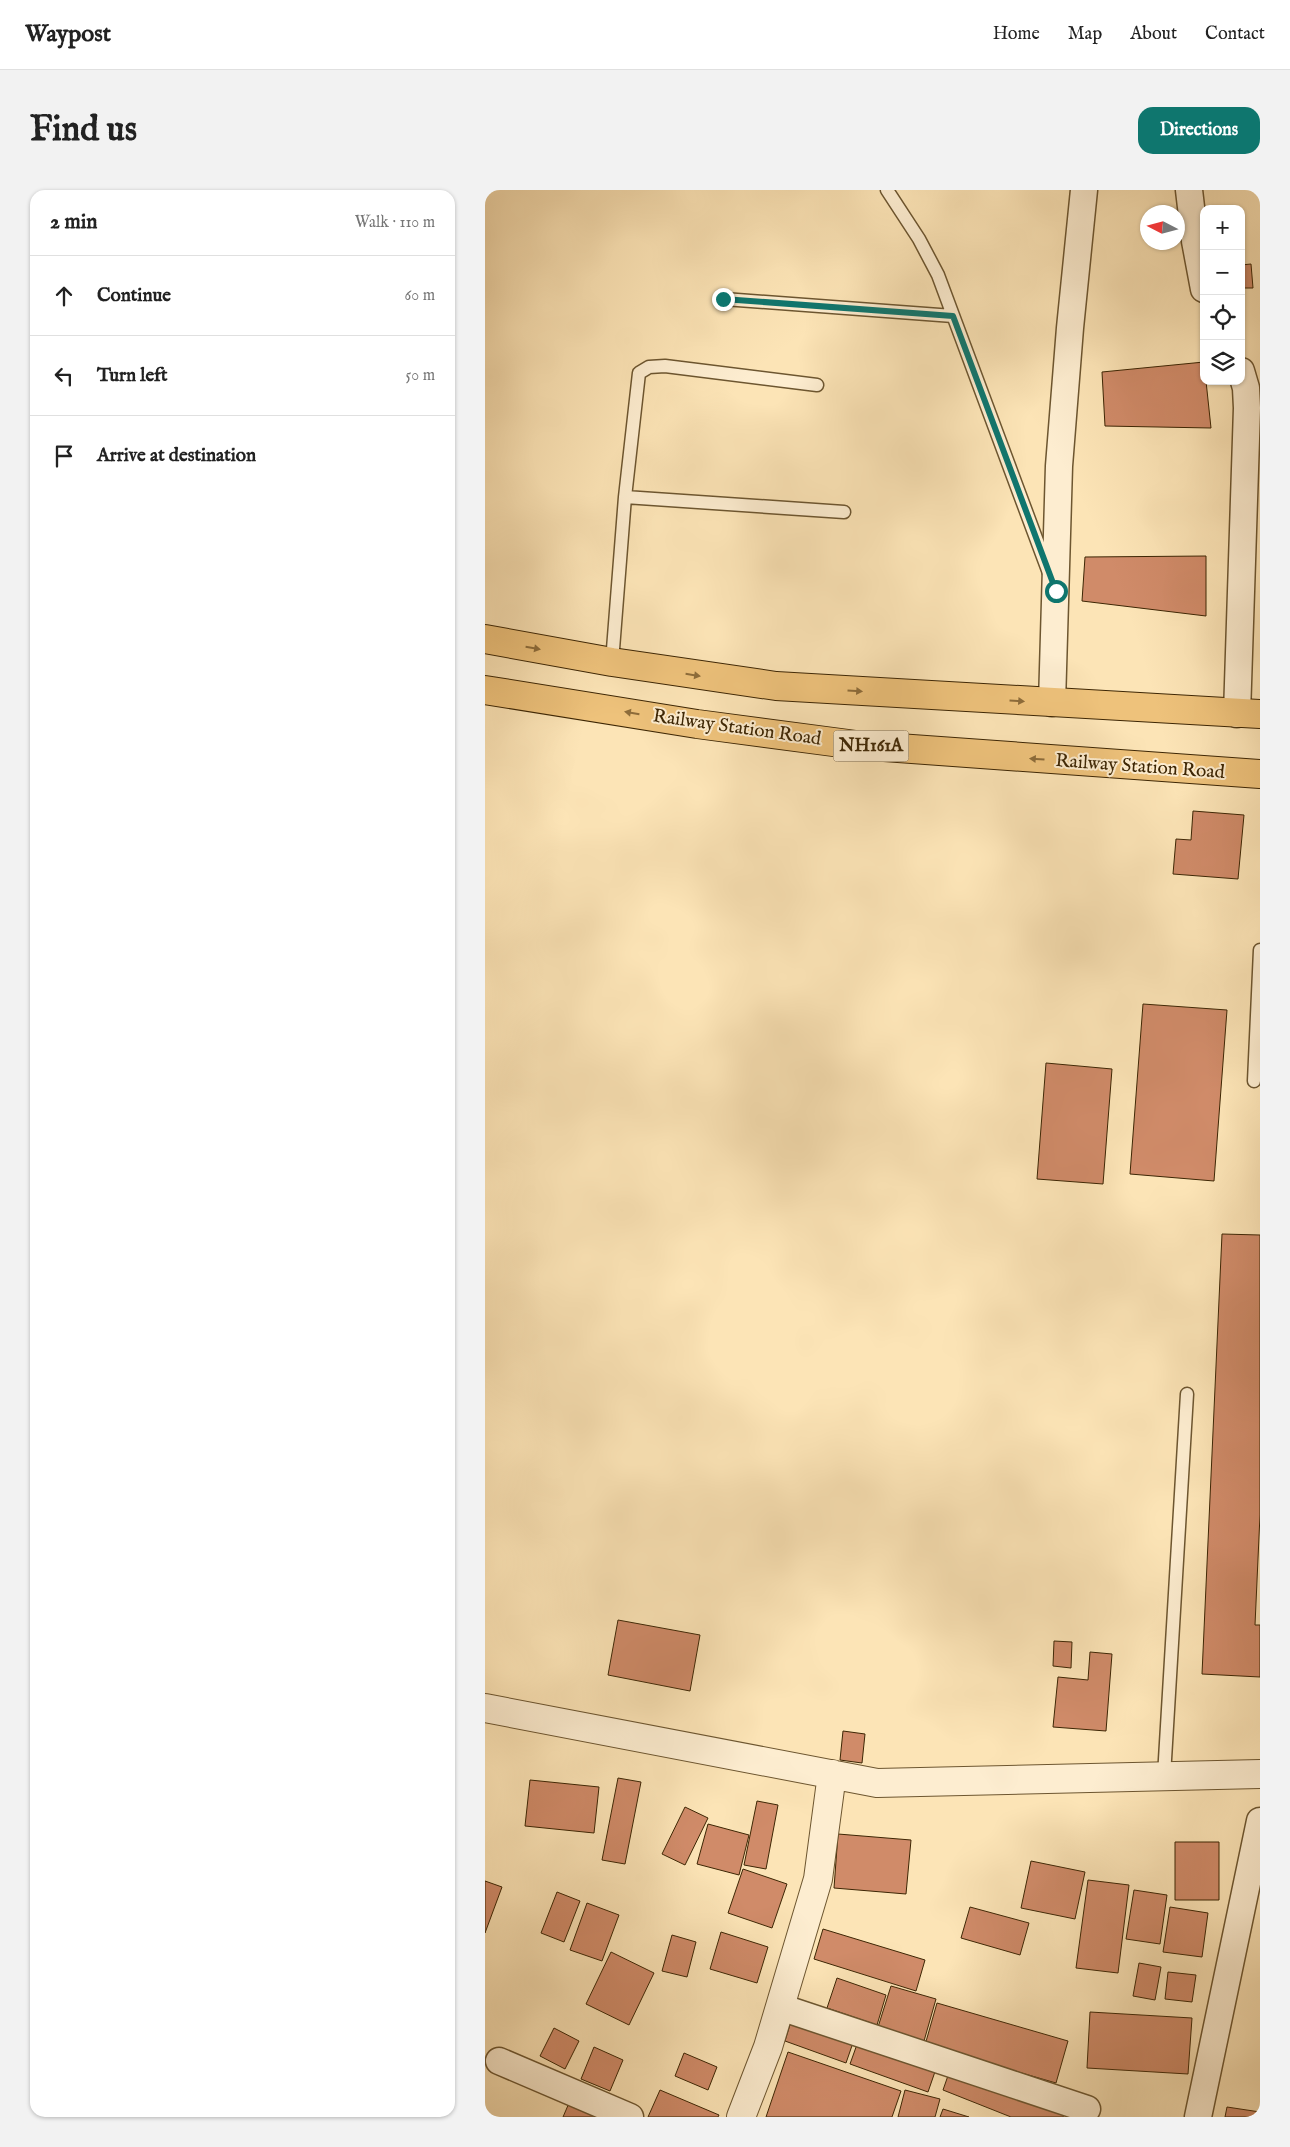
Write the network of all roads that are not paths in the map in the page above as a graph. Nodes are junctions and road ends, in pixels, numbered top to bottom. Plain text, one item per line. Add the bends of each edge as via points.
1 (887, 190) edge
2 (1084, 190) edge
3 (1189, 190) edge
4 (1200, 268) edge
5 (723, 299) dead end
6 (953, 316) junction
7 (1260, 365) edge
8 (1245, 378) edge
9 (817, 384) dead end
10 (1245, 385) edge
11 (625, 497) junction
12 (844, 512) dead end
13 (1056, 591) junction
14 (485, 639) edge
15 (612, 662) junction
16 (485, 690) edge
17 (1052, 703) junction
18 (1249, 714) edge
19 (1260, 774) edge
20 (1260, 950) edge
21 (1255, 1081) dead end
22 (1187, 1394) dead end
23 (485, 1708) edge
24 (832, 1774) junction
25 (1260, 1774) edge
26 (1164, 1776) junction
27 (1260, 1821) edge
28 (780, 2007) junction
29 (499, 2061) dead end
30 (1087, 2109) dead end
31 (630, 2117) edge
32 (741, 2117) edge
33 (1198, 2117) edge

1 - 6 lane via 919,238
2 - 13 street via 1059,466
3 - 4 street
5 - 6 lane
6 - 13 lane
7 - 8 street
9 - 11 lane via 665,366 649,367 639,373 637,383
10 - 18 street
11 - 12 lane
11 - 15 lane
13 - 17 street
14 -> 15 highway
15 -> 17 highway via 776,686
19 -> 16 highway, Railway Station Road / NH161A via 856,745 697,724
17 - 18 highway
20 - 21 lane
22 - 26 lane
23 - 24 street
24 - 26 street via 877,1783
24 - 28 street via 818,1879
25 - 26 street
27 - 33 street
28 - 30 street
28 - 32 street
29 - 31 street

